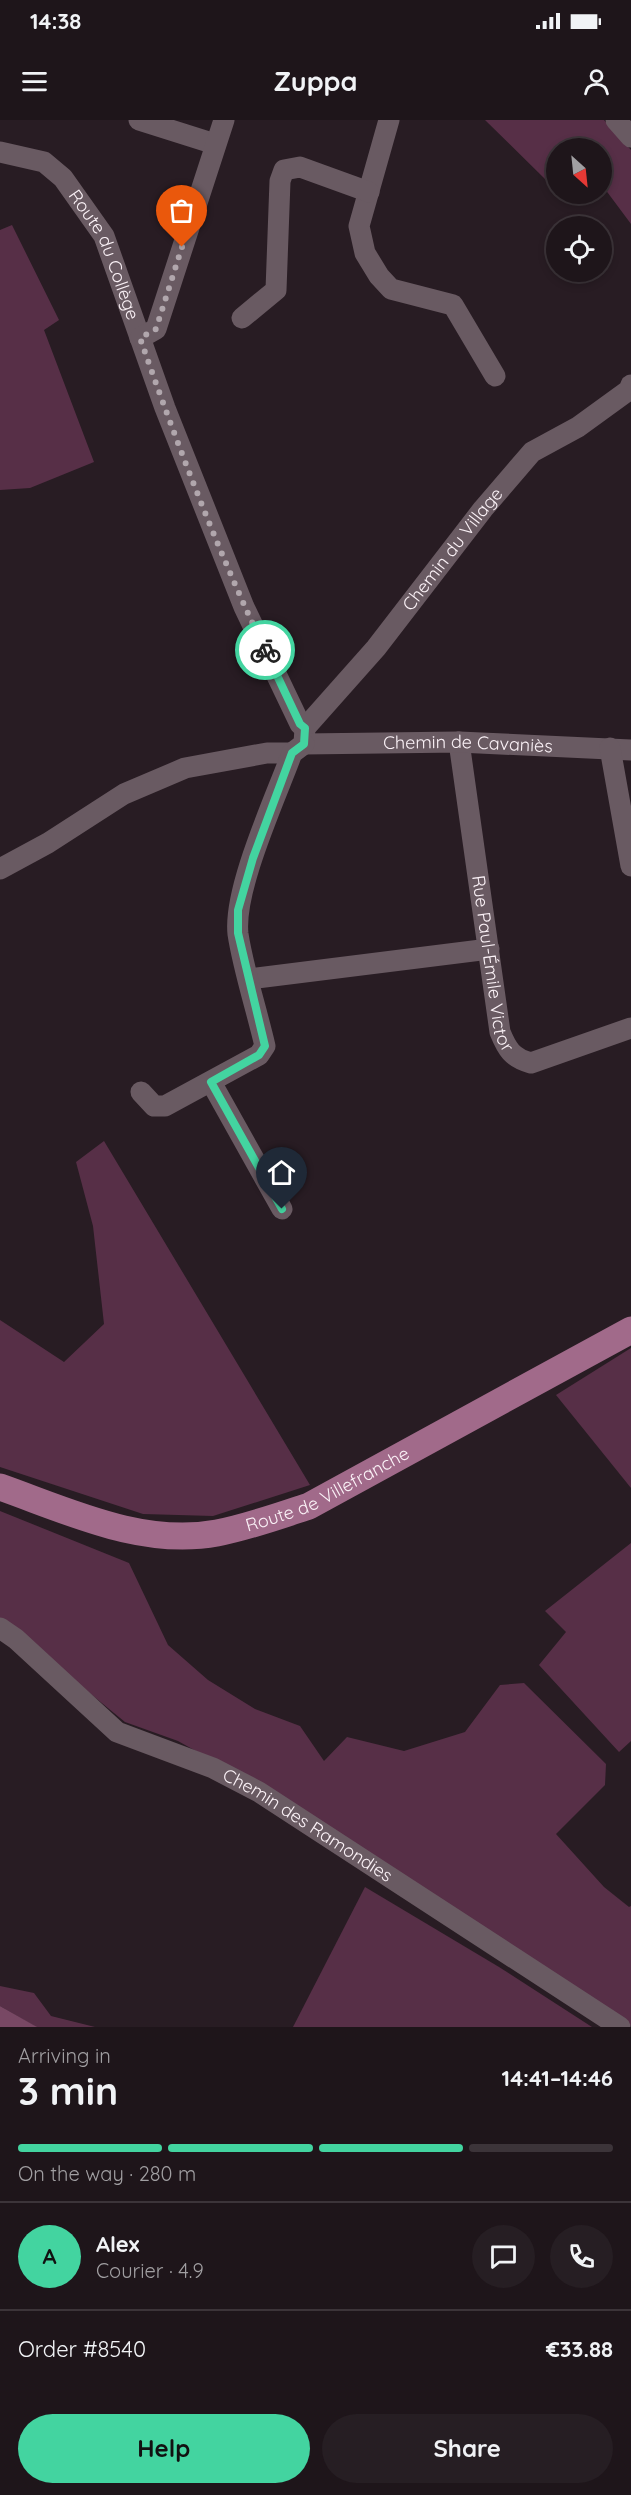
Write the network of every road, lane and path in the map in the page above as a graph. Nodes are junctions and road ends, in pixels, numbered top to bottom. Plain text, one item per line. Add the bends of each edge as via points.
1 (140, 120) edge
2 (224, 120) edge
3 (389, 120) edge
4 (616, 120) edge
5 (631, 137) edge
6 (215, 144) junction
7 (0, 152) edge
8 (369, 192) junction
9 (242, 318) dead end
10 (140, 338) junction
11 (495, 376) dead end
12 (630, 389) edge
13 (300, 742) junction
14 (459, 742) junction
15 (610, 748) junction
16 (631, 750) edge
17 (631, 866) edge
18 (0, 869) edge
19 (489, 949) junction
20 (249, 978) junction
21 (631, 1028) edge
22 (211, 1082) junction
23 (141, 1092) dead end
24 (282, 1209) dead end
25 (631, 1330) edge
26 (0, 1487) edge
27 (0, 1628) edge
28 (620, 2027) edge

1 - 6 street
2 - 6 street
3 - 8 street
4 - 5 street
6 - 10 street via 156,329
7 - 10 street, Route du Collège via 44,162 63,178 104,236
8 - 9 street via 300,167 284,170 280,181 276,290
8 - 11 street via 359,226 365,254 379,276 391,289 453,305
10 - 13 street, Route du Collège via 244,607 300,724
12 - 13 street, Chemin du Village via 578,427 531,452
13 - 14 street, Chemin de Cavaniès
13 - 18 street, Chemin de Cavaniès via 267,753 185,768 123,794
13 - 20 street via 253,858 238,910 238,933
14 - 15 street, Chemin de Cavaniès
14 - 19 street, Rue Paul-Émile Victor
15 - 16 street, Chemin de Cavaniès
15 - 17 street
19 - 20 street
19 - 21 street, Rue Paul-Émile Victor via 500,1032 507,1049 518,1060 531,1063
20 - 22 street via 265,1046 259,1055
22 - 23 street via 165,1106 154,1106
22 - 24 street
25 - 26 main road, Route de Villefranche via 309,1506 263,1521 214,1533 166,1535 102,1525
27 - 28 street, Chemin des Ramondies via 117,1732 213,1768 259,1792

